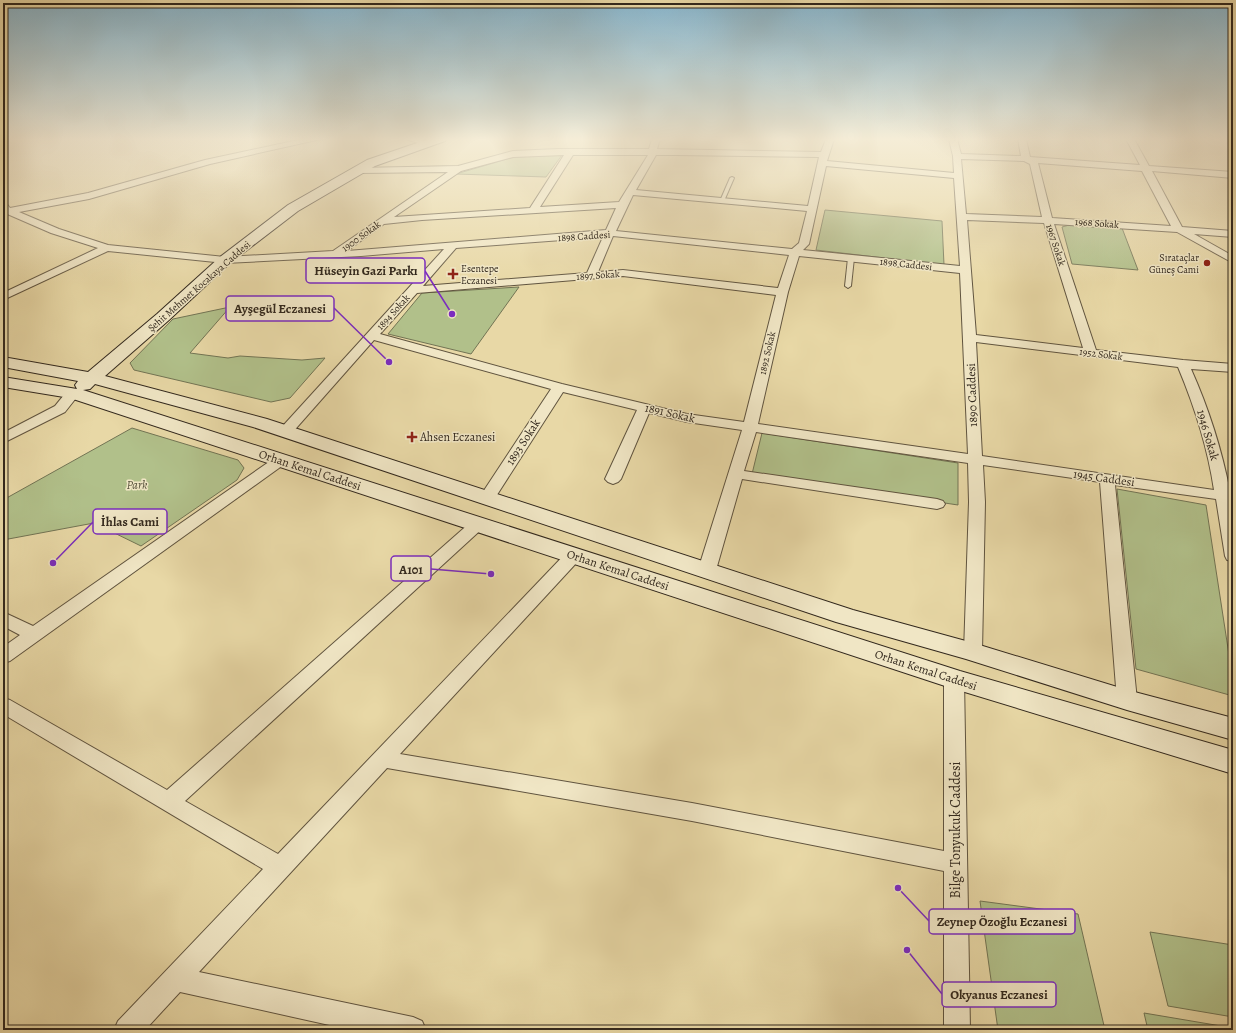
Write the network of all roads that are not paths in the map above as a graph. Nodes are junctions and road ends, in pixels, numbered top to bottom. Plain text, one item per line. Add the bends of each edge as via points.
1 (120, 187) edge
2 (330, 187) edge
3 (430, 187) edge
4 (548, 187) edge
5 (633, 187) edge
6 (728, 187) edge
7 (817, 187) edge
8 (960, 187) edge
9 (1040, 187) edge
10 (1156, 187) edge
11 (630, 192) junction
12 (722, 201) junction
13 (622, 205) junction
14 (5, 209) edge
15 (813, 209) junction
16 (533, 210) junction
17 (962, 217) junction
18 (1048, 221) junction
19 (381, 222) junction
20 (1178, 229) junction
21 (610, 233) junction
22 (1233, 234) edge
23 (453, 246) junction
24 (107, 248) junction
25 (795, 252) junction
26 (336, 254) junction
27 (851, 258) junction
28 (225, 260) junction
29 (1233, 260) edge
30 (966, 270) junction
31 (591, 276) junction
32 (848, 286) dead end
33 (414, 290) junction
34 (782, 292) junction
35 (3, 297) edge
36 (372, 336) junction
37 (970, 338) junction
38 (1091, 353) junction
39 (3, 362) edge
40 (1183, 364) junction
41 (1233, 368) edge
42 (92, 378) junction
43 (3, 382) edge
44 (558, 387) junction
45 (73, 393) junction
46 (645, 407) junction
47 (750, 427) junction
48 (286, 431) junction
49 (3, 439) edge
50 (281, 460) junction
51 (975, 460) junction
52 (736, 474) junction
53 (614, 479) dead end
54 (1107, 479) junction
55 (1228, 496) edge
56 (487, 498) junction
57 (937, 504) dead end
58 (478, 524) junction
59 (574, 555) junction
60 (1233, 556) edge
61 (707, 570) junction
62 (3, 618) edge
63 (34, 634) junction
64 (973, 652) junction
65 (3, 656) edge
66 (954, 679) junction
67 (1128, 700) junction
68 (3, 705) edge
69 (1233, 729) edge
70 (384, 759) junction
71 (1233, 762) edge
72 (169, 802) junction
73 (954, 863) junction
74 (280, 867) junction
75 (175, 978) junction
76 (127, 1030) edge
77 (413, 1030) edge
78 (957, 1030) edge

1 - 14 street via 89,196
2 - 28 main road, Şehit Mehmet Kocakaya Caddesi via 294,208
3 - 19 street, 1900 Sokak
4 - 16 street
5 - 11 street
6 - 12 lane
7 - 15 street, 1892 Sokak
8 - 17 street, 1890 Caddesi
9 - 18 street, 1967 Sokak
10 - 20 street
11 - 12 street
11 - 13 street
12 - 15 street
13 - 16 street
13 - 21 street
14 - 24 street, 1898 Caddesi via 55,231
15 - 25 street, 1892 Sokak via 804,244
16 - 19 street
17 - 18 street, 1968 Sokak
17 - 30 street, 1890 Caddesi
18 - 20 street, 1968 Sokak
18 - 38 street, 1967 Sokak
19 - 26 street, 1900 Sokak
20 - 22 street, 1968 Sokak
20 - 29 street
21 - 23 street, 1898 Caddesi
21 - 25 street, 1898 Caddesi
21 - 31 street
23 - 26 street, 1898 Caddesi
23 - 33 street, 1894 Sokak
24 - 28 street, 1898 Caddesi
24 - 35 street
25 - 27 street, 1898 Caddesi
25 - 34 street, 1892 Sokak
26 - 28 street, 1898 Caddesi
27 - 30 street, 1898 Caddesi
27 - 32 lane
28 - 42 main road, Şehit Mehmet Kocakaya Caddesi
30 - 37 street, 1890 Caddesi
31 - 33 street, 1897 Sokak
31 - 34 street, 1897 Sokak via 623,273
33 - 36 street, 1894 Sokak
34 - 47 street, 1892 Sokak
36 - 44 street, 1891 Sokak
36 - 48 street, 1894 Sokak
37 - 38 street, 1952 Sokak
37 - 51 street, 1890 Caddesi
38 - 40 street, 1952 Sokak
39 - 42 main road
40 - 41 street, 1952 Sokak
40 - 55 street, 1946 Sokak via 1195,392
42 - 45 main road, Şehit Mehmet Kocakaya Caddesi
42 - 48 main road
43 - 45 main road, Orhan Kemal Caddesi
44 - 46 street, 1891 Sokak
44 - 56 street, 1893 Sokak
45 - 49 street via 60,409
45 - 50 main road, Orhan Kemal Caddesi
46 - 47 street, 1891 Sokak via 687,418
46 - 53 street
47 - 51 street, 1891 Sokak
47 - 52 street, 1892 Sokak
48 - 56 main road
50 - 58 main road, Orhan Kemal Caddesi
50 - 63 street
51 - 54 street, 1945 Caddesi
51 - 64 street, 1890 Caddesi
52 - 57 street
52 - 61 street, 1892 Sokak
54 - 55 street, 1945 Caddesi
54 - 67 street
55 - 60 street, 1946 Sokak
56 - 61 main road
58 - 59 main road, Orhan Kemal Caddesi
58 - 72 street
59 - 66 main road, Orhan Kemal Caddesi
59 - 70 street
61 - 64 main road via 845,616
62 - 63 street
63 - 65 street
64 - 66 main road
64 - 67 main road
66 - 71 main road, Orhan Kemal Caddesi
66 - 73 street, Bilge Tonyukuk Caddesi
67 - 69 main road
68 - 72 street
70 - 73 street via 692,812
70 - 74 street
72 - 74 street
73 - 78 street, Bilge Tonyukuk Caddesi
74 - 75 street
75 - 76 street
75 - 77 street

